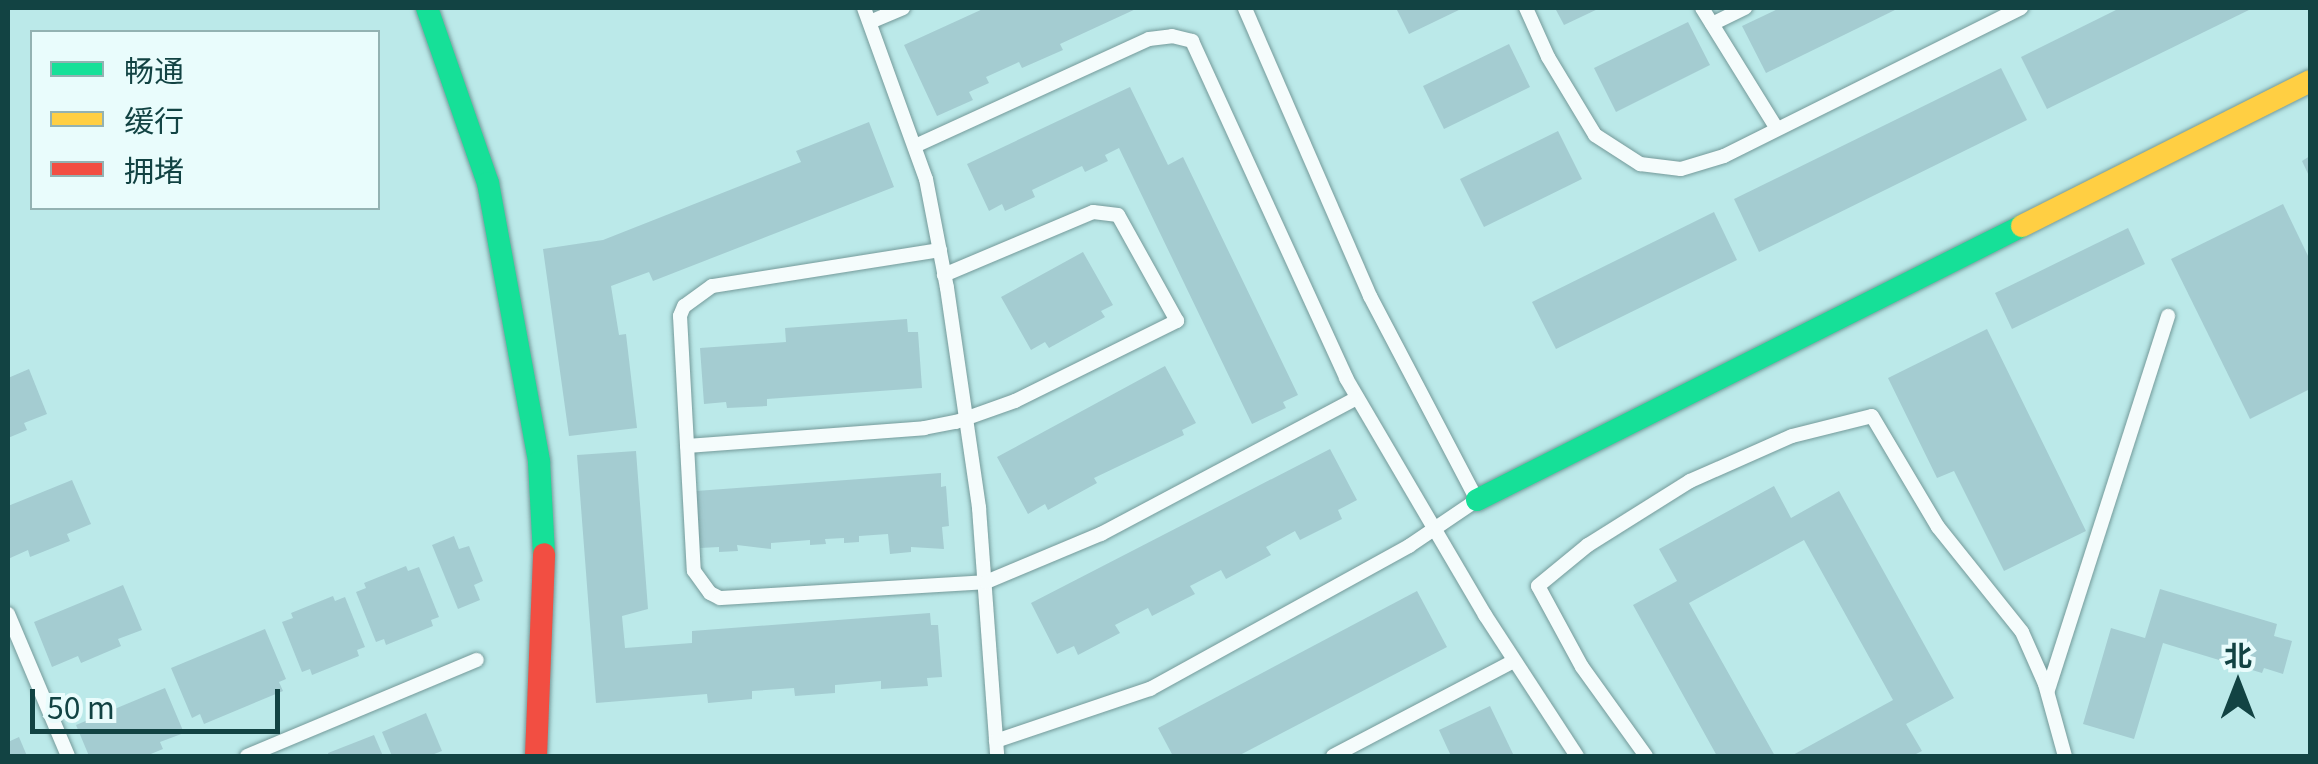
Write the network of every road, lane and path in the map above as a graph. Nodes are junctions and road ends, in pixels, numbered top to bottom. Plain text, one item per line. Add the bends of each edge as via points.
1 (427, 8) edge
2 (904, 8) edge
3 (1245, 8) edge
4 (1526, 8) edge
5 (1702, 8) edge
6 (1745, 8) edge
7 (2021, 8) edge
8 (1998, 13) edge
9 (867, 15) edge
10 (1712, 24) junction
11 (2310, 81) edge
12 (1776, 129) junction
13 (915, 146) junction
14 (940, 250) junction
15 (944, 275) junction
16 (2168, 316) dead end
17 (1357, 398) junction
18 (967, 418) junction
19 (687, 446) junction
20 (1477, 500) junction
21 (1434, 530) junction
22 (986, 582) junction
23 (8, 614) edge
24 (477, 660) dead end
25 (1514, 660) junction
26 (2048, 691) junction
27 (997, 749) edge
28 (68, 756) edge
29 (247, 756) edge
30 (536, 756) edge
31 (1333, 756) edge
32 (1577, 756) edge
33 (1646, 756) edge
34 (2066, 756) edge

1 - 30 street via 488,183 538,462 545,568
2 - 9 lane
3 - 20 lane via 1370,296
4 - 12 lane via 1596,135 1624,157 1658,168 1703,165
5 - 10 lane
6 - 10 lane
7 - 8 lane
8 - 12 lane
9 - 13 lane
10 - 12 lane
11 - 20 street
13 - 14 lane
13 - 17 lane via 1150,39 1192,41
14 - 15 lane
14 - 19 lane via 712,286 691,298 680,316
15 - 18 lane
15 - 18 lane via 1094,212 1118,215 1177,321
16 - 26 lane
17 - 21 lane
17 - 22 lane via 1102,534
18 - 19 lane via 924,428
18 - 22 lane
19 - 22 lane via 694,571 720,598
20 - 21 lane
21 - 25 lane
21 - 27 lane via 1150,689
22 - 27 lane
23 - 28 lane
24 - 29 lane
25 - 31 lane
25 - 32 lane
26 - 33 lane via 2022,632 1938,527 1872,416 1792,436 1690,481 1588,545 1538,586 1582,667
26 - 34 lane

